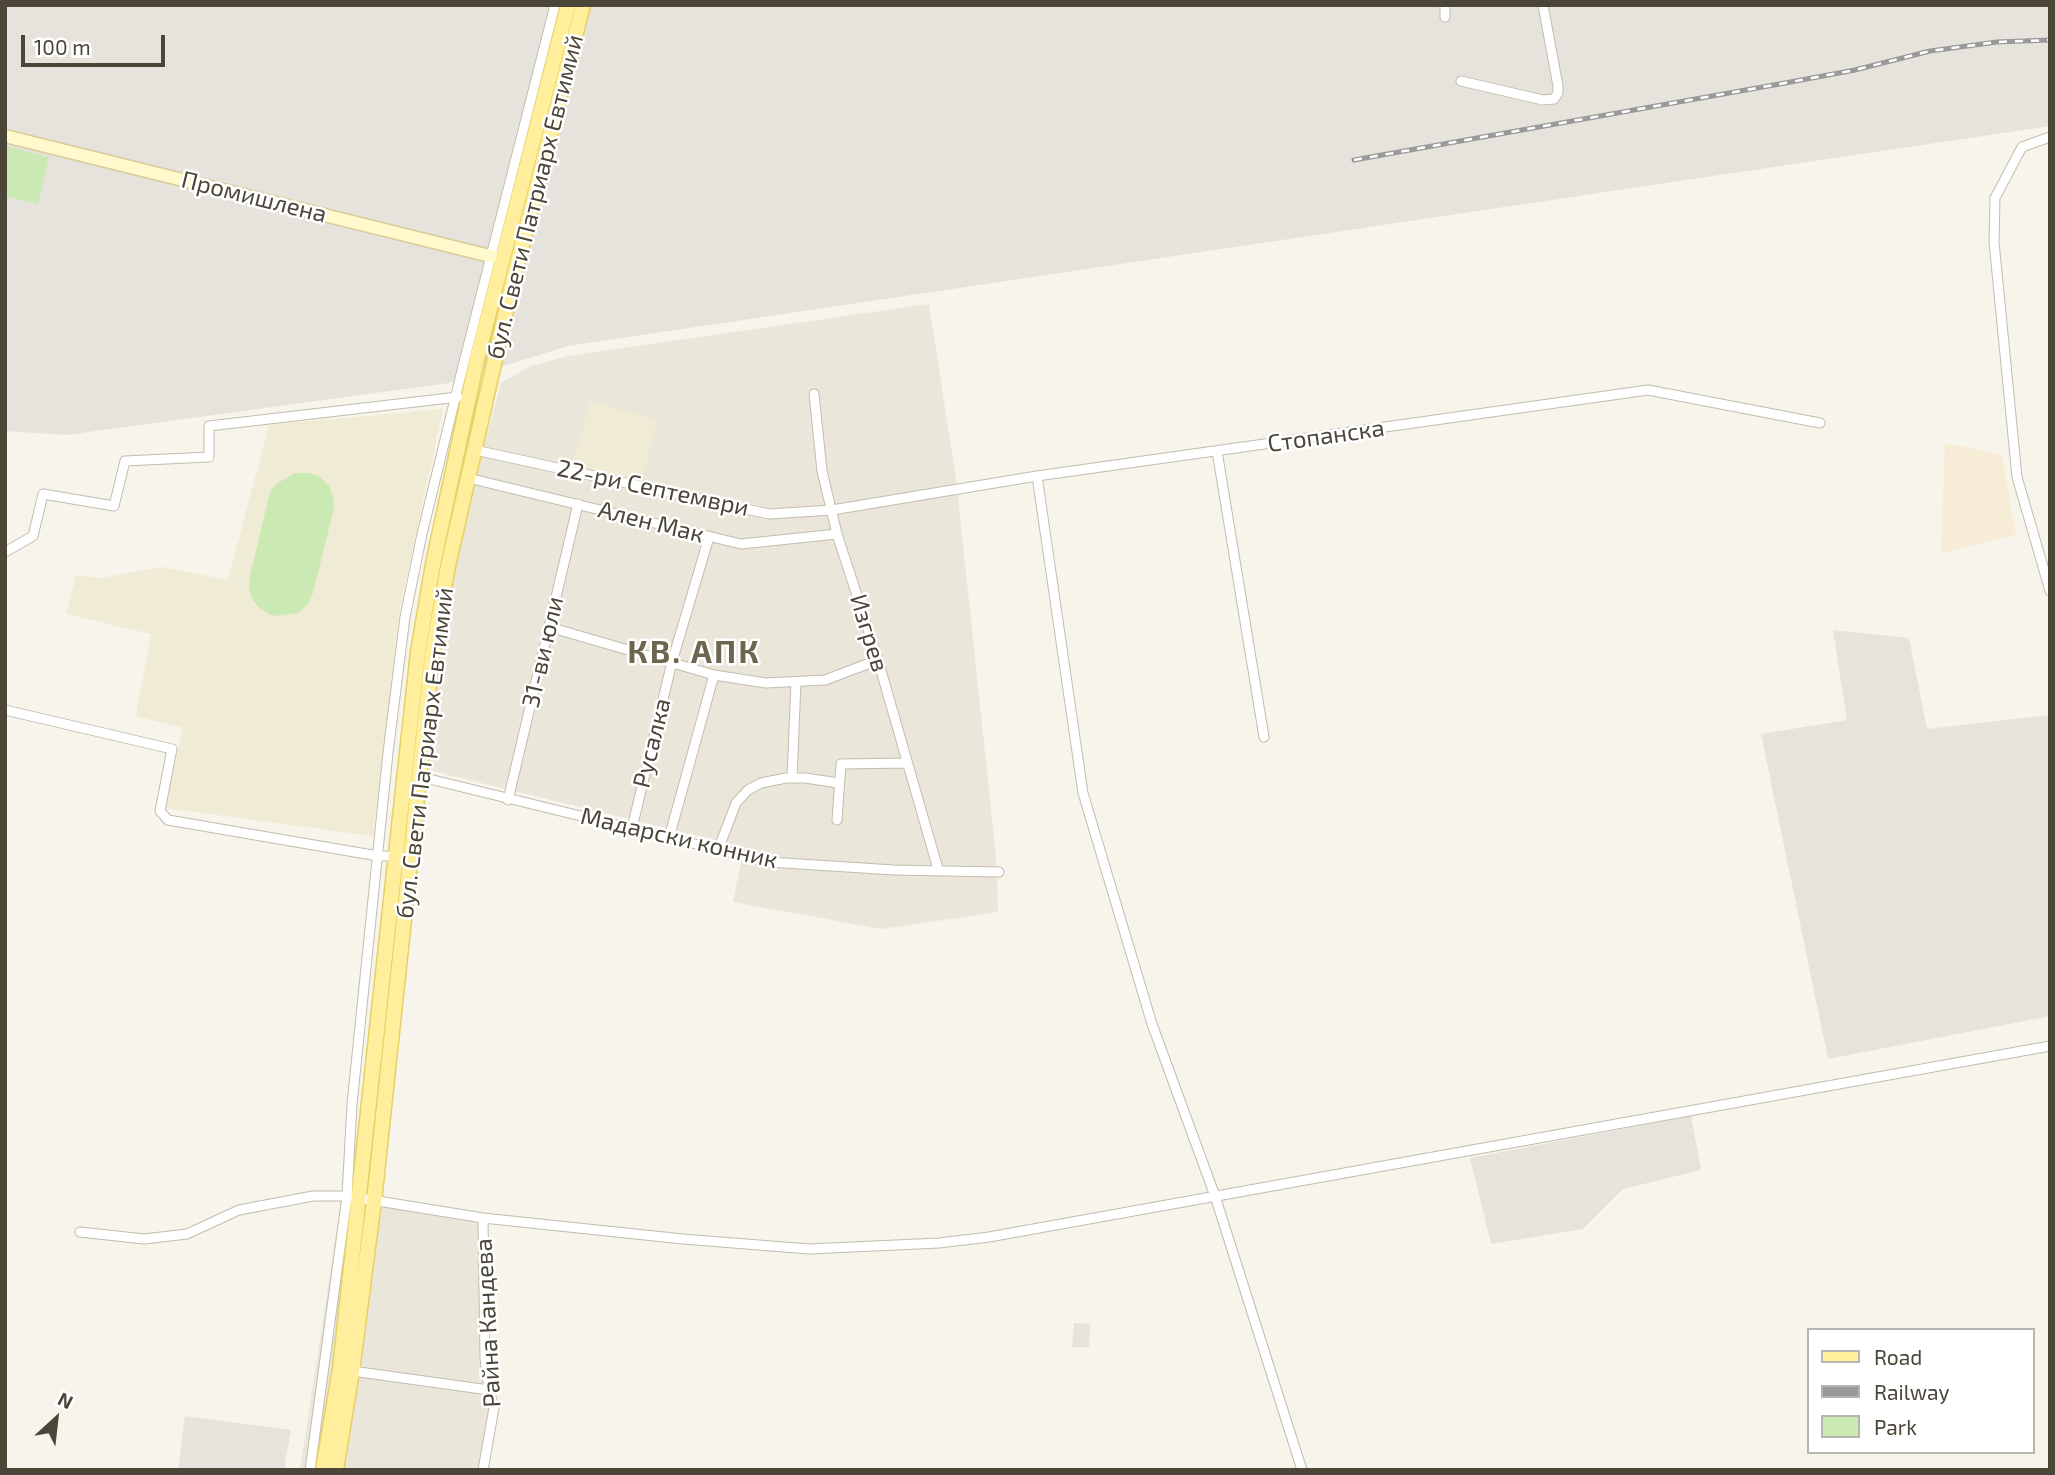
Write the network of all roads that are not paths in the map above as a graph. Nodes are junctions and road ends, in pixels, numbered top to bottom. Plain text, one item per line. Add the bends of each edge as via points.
1 (555, 5) edge
2 (568, 5) edge
3 (583, 5) edge
4 (1445, 5) edge
5 (1544, 5) edge
6 (1446, 17) dead end
7 (1461, 81) dead end
8 (5, 136) edge
9 (2050, 137) edge
10 (523, 241) junction
11 (497, 258) junction
12 (510, 293) junction
13 (471, 390) junction
14 (814, 394) dead end
15 (455, 398) junction
16 (1820, 423) dead end
17 (475, 450) junction
18 (1217, 451) junction
19 (1037, 475) junction
20 (468, 478) junction
21 (578, 504) junction
22 (832, 510) junction
23 (837, 534) junction
24 (709, 537) junction
25 (5, 552) edge
26 (2050, 591) edge
27 (549, 627) junction
28 (878, 660) junction
29 (671, 662) junction
30 (713, 675) junction
31 (796, 682) junction
32 (5, 710) edge
33 (1264, 737) dead end
34 (907, 763) junction
35 (413, 775) junction
36 (792, 778) junction
37 (839, 783) junction
38 (508, 800) junction
39 (837, 820) dead end
40 (632, 828) junction
41 (670, 838) junction
42 (718, 850) junction
43 (378, 856) junction
44 (396, 856) junction
45 (937, 870) junction
46 (999, 872) dead end
47 (2050, 1046) edge
48 (1215, 1196) junction
49 (352, 1197) junction
50 (373, 1201) junction
51 (483, 1218) junction
52 (80, 1232) dead end
53 (352, 1371) junction
54 (489, 1391) junction
55 (310, 1470) edge
56 (323, 1470) edge
57 (336, 1470) edge
58 (483, 1470) edge
59 (1302, 1470) edge

1 - 11 street
2 - 11 main road, бул. Свети Патриарх Евтимий
3 - 10 main road, бул. Свети Патриарх Евтимий
4 - 6 street
5 - 7 street via 1558,86 1554,99
8 - 11 main road, Промишлена
9 - 26 street via 2022,147 1995,198 1994,242 2017,477
10 - 11 main road
10 - 12 main road, бул. Свети Патриарх Евтимий
11 - 12 main road
11 - 13 main road, бул. Свети Патриарх Евтимий
11 - 15 street
12 - 17 main road, бул. Свети Патриарх Евтимий
13 - 15 street
13 - 35 main road, бул. Свети Патриарх Евтимий via 420,639
14 - 22 street, Изгрев via 822,471
15 - 25 street via 209,426 209,457 125,461 114,506 43,495 33,536
15 - 43 street via 405,617
16 - 18 street, Стопанска via 1648,390
17 - 20 main road, бул. Свети Патриарх Евтимий
17 - 22 street, 22-ри Септември via 769,514
18 - 19 street, Стопанска
18 - 33 street
19 - 22 street, Стопанска
19 - 48 street via 1083,793 1152,1024
20 - 21 street, Ален Мак
20 - 35 main road, бул. Свети Патриарх Евтимий via 448,566
21 - 24 street, Ален Мак
21 - 27 street, 31-ви юли
22 - 23 street, Изгрев
23 - 24 street, Ален Мак via 741,544
23 - 28 street, Изгрев
24 - 29 street, Русалка
27 - 29 street
27 - 38 street, 31-ви юли
28 - 31 street via 825,680
28 - 34 street, Изгрев
29 - 30 street
29 - 40 street, Русалка
30 - 31 street via 766,683
30 - 41 street
31 - 36 street
32 - 43 street via 172,748 160,811 169,820
34 - 37 street via 841,764
34 - 45 street, Изгрев
35 - 38 street, Мадарски конник
35 - 44 main road, бул. Свети Патриарх Евтимий
35 - 50 main road, бул. Свети Патриарх Евтимий
36 - 37 street
36 - 42 street via 748,790 736,803
37 - 39 street
38 - 40 street, Мадарски конник
40 - 41 street, Мадарски конник
41 - 42 street, Мадарски конник
42 - 45 street, Мадарски конник via 769,862
43 - 44 street
43 - 49 street via 352,1104
44 - 49 main road, бул. Свети Патриарх Евтимий
45 - 46 street, Мадарски конник
47 - 48 street
48 - 51 street via 989,1237 809,1249
48 - 59 street
49 - 50 street
49 - 52 street via 313,1196 239,1210 187,1234 144,1239
49 - 55 street
49 - 56 main road, бул. Свети Патриарх Евтимий via 340,1369
50 - 51 street
50 - 53 main road, бул. Свети Патриарх Евтимий
51 - 54 street, Райна Кандева
53 - 54 street
53 - 57 main road, бул. Свети Патриарх Евтимий
54 - 58 street, Райна Кандева via 494,1408

